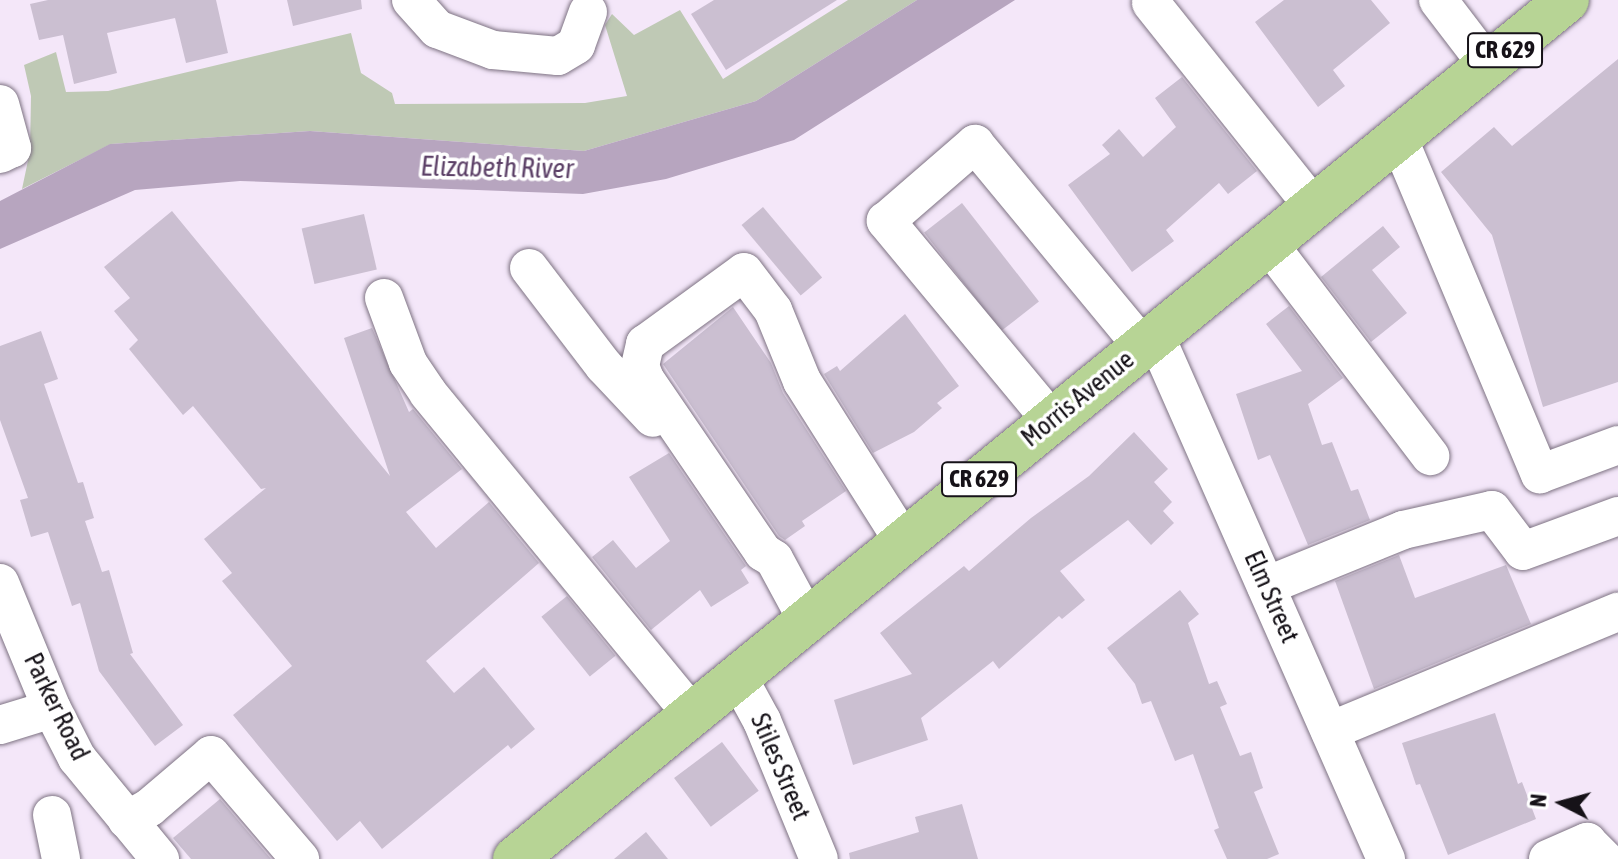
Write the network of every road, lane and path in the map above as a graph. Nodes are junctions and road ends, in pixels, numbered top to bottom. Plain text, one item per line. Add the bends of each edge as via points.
1 (411, 0) edge
2 (1438, 0) edge
3 (1567, 0) edge
4 (1151, 3) dead end
5 (593, 4) edge
6 (1487, 64) junction
7 (0, 104) edge
8 (1398, 137) junction
9 (6, 151) edge
10 (1313, 206) junction
11 (1268, 243) junction
12 (529, 268) dead end
13 (384, 298) dead end
14 (1148, 340) junction
15 (1051, 420) junction
16 (1618, 445) edge
17 (1430, 456) dead end
18 (1618, 516) edge
19 (893, 525) junction
20 (0, 583) edge
21 (1266, 586) junction
22 (793, 598) junction
23 (1618, 612) edge
24 (738, 677) junction
25 (52, 709) junction
26 (692, 714) junction
27 (0, 725) edge
28 (1330, 731) junction
29 (52, 815) dead end
30 (127, 820) junction
31 (61, 859) edge
32 (160, 859) edge
33 (300, 859) edge
34 (515, 859) edge
35 (819, 859) edge
36 (1386, 859) edge
37 (1548, 859) edge
38 (1604, 859) edge

1 - 5 street via 437,29 493,50 558,56 576,45
2 - 6 street
3 - 6 main road, Morris Avenue / CR 629
4 - 10 street
6 - 8 main road, Morris Avenue / CR 629
7 - 9 street
8 - 10 main road, Morris Avenue / CR 629
8 - 16 street via 1540,474
10 - 11 main road, Morris Avenue / CR 629
11 - 14 main road, Morris Avenue / CR 629
11 - 17 street
12 - 22 street
13 - 26 street via 408,363 428,393
14 - 15 main road, Morris Avenue / CR 629
14 - 15 street, Elm Street via 975,144 886,221
14 - 21 street, Elm Street
15 - 19 main road, Morris Avenue / CR 629
18 - 21 street via 1523,551 1492,510 1403,530
19 - 22 main road, Morris Avenue / CR 629
19 - 22 street via 802,381 773,310 744,272 645,344 640,366
20 - 25 street, Parker Road
21 - 28 street, Elm Street
22 - 24 main road, Morris Avenue / CR 629
23 - 28 street
24 - 26 main road, Morris Avenue / CR 629
24 - 35 street, Stiles Street via 762,721
25 - 27 street
25 - 30 street, Parker Road via 77,758
26 - 34 main road, Morris Avenue / CR 629
28 - 36 street, Elm Street
29 - 31 street
30 - 32 street, Parker Road
30 - 33 street via 211,755
37 - 38 street via 1587,842

